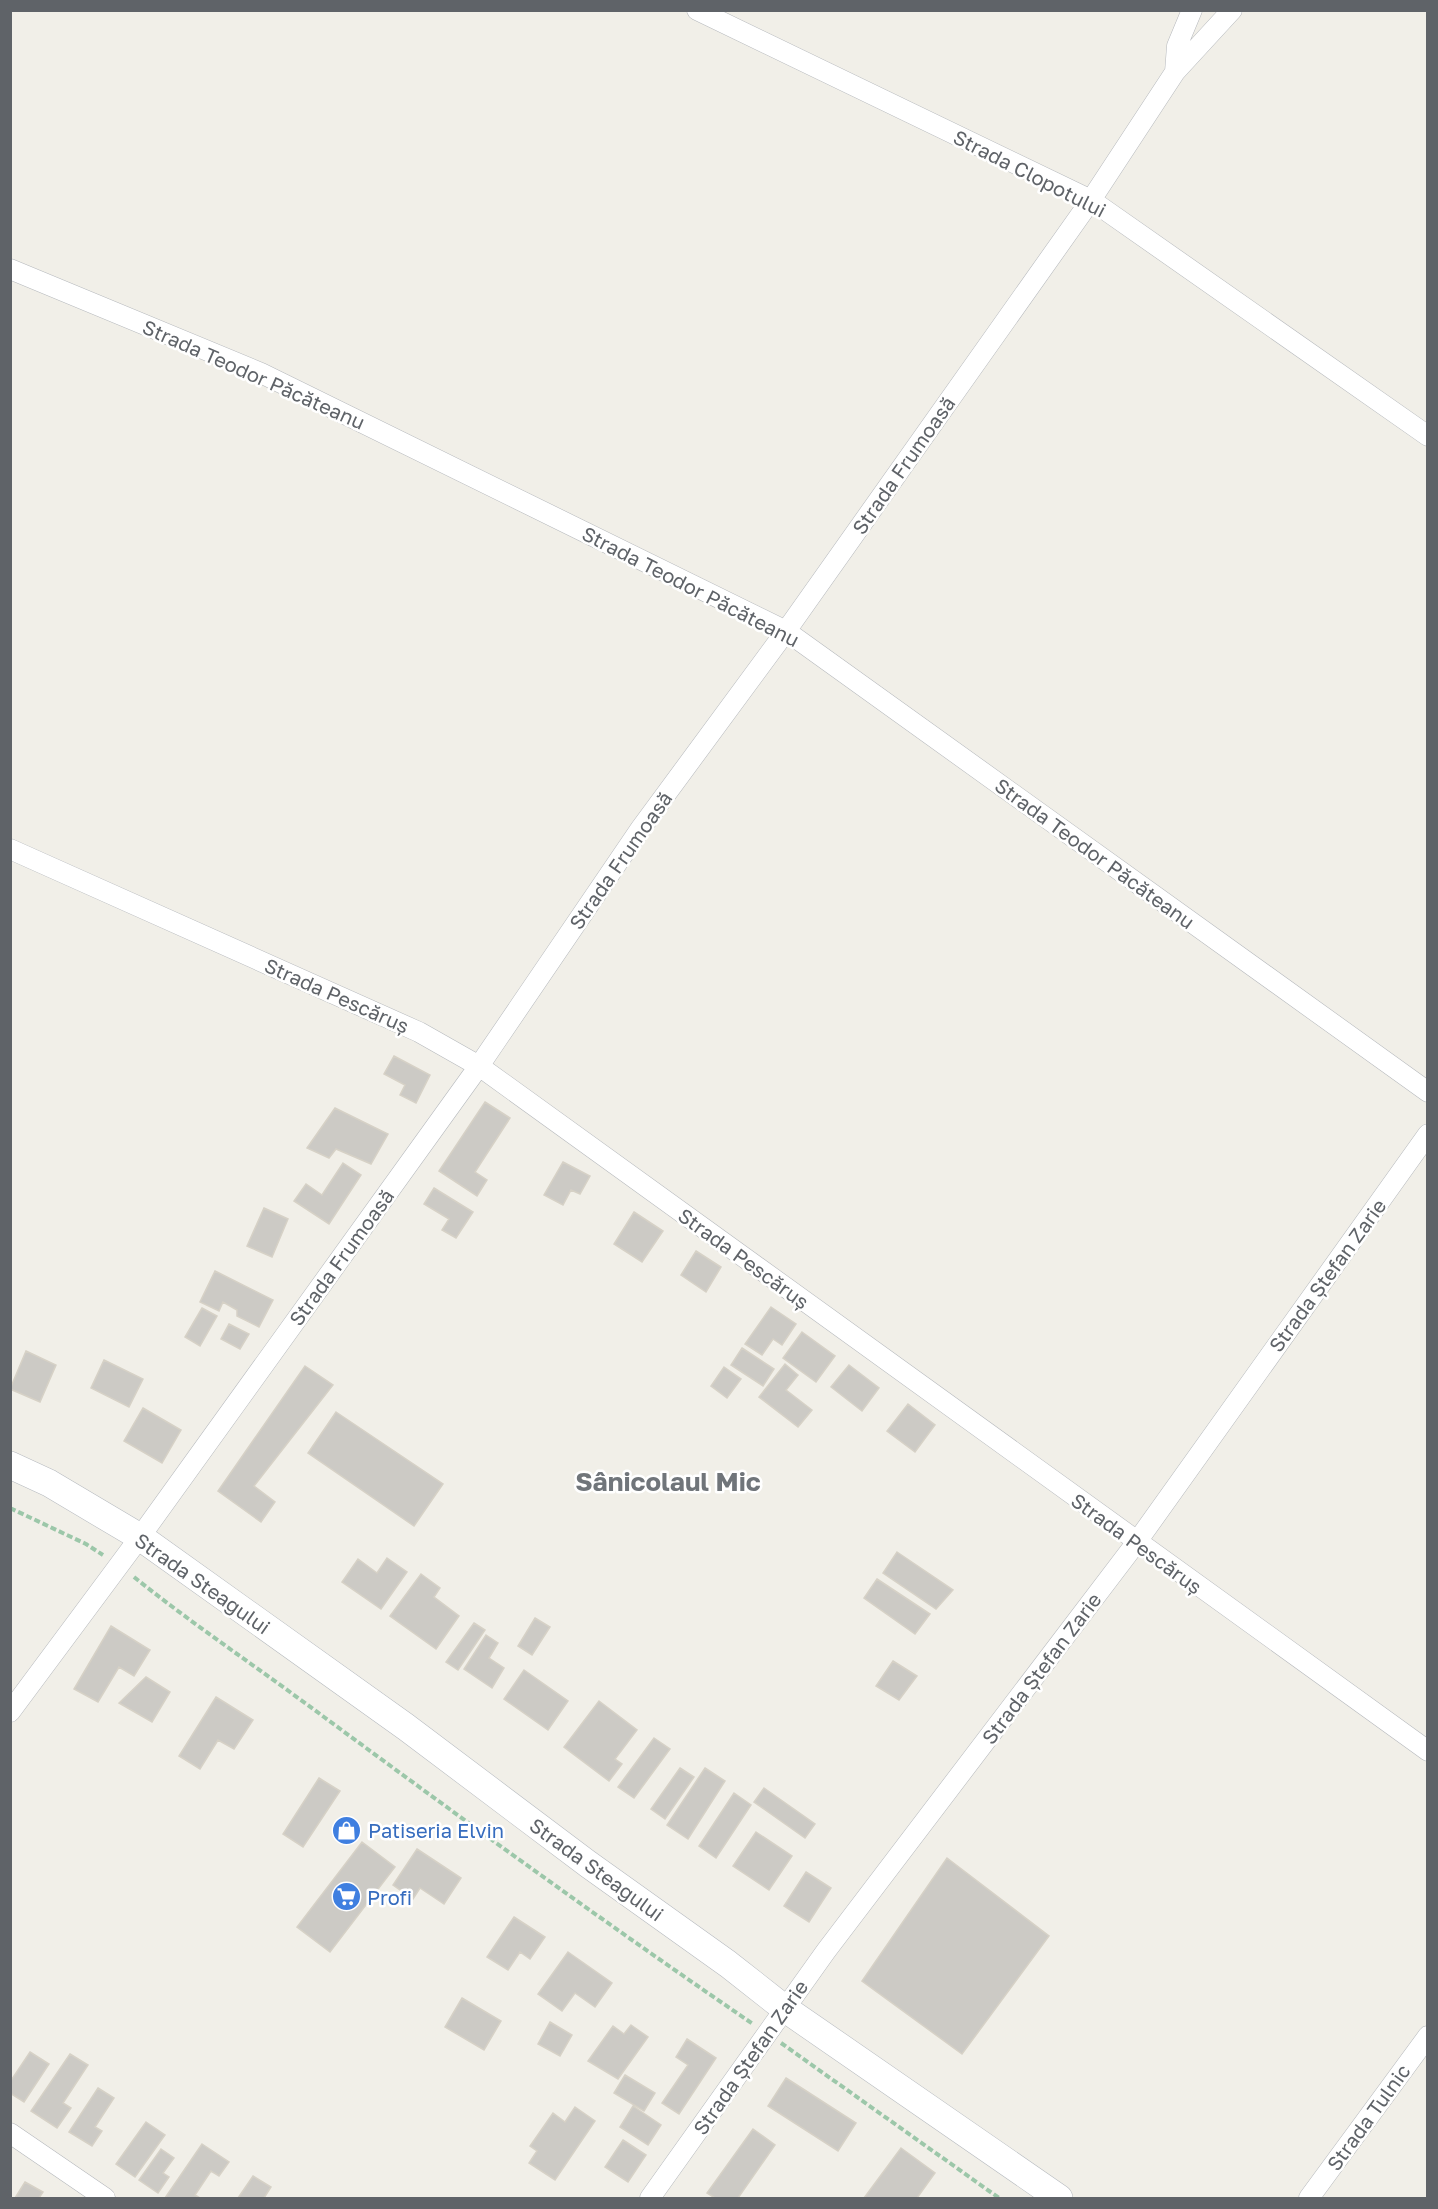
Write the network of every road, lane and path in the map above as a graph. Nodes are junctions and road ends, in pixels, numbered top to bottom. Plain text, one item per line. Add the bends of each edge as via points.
1 (697, 10) edge
2 (1192, 10) edge
3 (1233, 10) edge
4 (1175, 72) junction
5 (1090, 200) junction
6 (10, 269) edge
7 (1428, 436) edge
8 (786, 631) junction
9 (10, 849) edge
10 (479, 1066) junction
11 (1428, 1092) edge
12 (1428, 1134) edge
13 (10, 1465) edge
14 (10, 1508) edge
15 (140, 1537) junction
16 (1136, 1543) junction
17 (118, 1564) junction
18 (10, 1712) edge
19 (1428, 1751) edge
20 (784, 2008) junction
21 (768, 2034) junction
22 (1428, 2036) edge
23 (10, 2133) edge
24 (105, 2199) edge
25 (650, 2199) edge
26 (999, 2199) edge
27 (1059, 2199) edge
28 (1309, 2199) edge

1 - 5 street, Strada Clopotului
2 - 4 street via 1177,46
3 - 4 street, Strada Frumoasă
4 - 5 street, Strada Frumoasă
5 - 7 street, Strada Clopotului
5 - 8 street, Strada Frumoasă
6 - 8 street, Strada Teodor Păcăteanu via 261,372
8 - 10 street, Strada Frumoasă via 641,828
8 - 11 street, Strada Teodor Păcăteanu
9 - 10 street, Strada Pescăruș via 419,1032
10 - 15 street, Strada Frumoasă
10 - 16 street, Strada Pescăruș
12 - 16 street, Strada Ștefan Zarie
13 - 15 main road, Strada Steagului
14 - 17 path via 86,1544
15 - 17 street, Strada Frumoasă
15 - 20 main road, Strada Steagului via 406,1727
16 - 19 street, Strada Pescăruș
16 - 20 street, Strada Ștefan Zarie
17 - 18 street, Strada Frumoasă
17 - 21 path via 176,1611 461,1819
20 - 21 street, Strada Ștefan Zarie
20 - 27 main road, Strada Steagului
21 - 25 street, Strada Ștefan Zarie
21 - 26 path
22 - 28 street, Strada Tulnic
23 - 24 street

